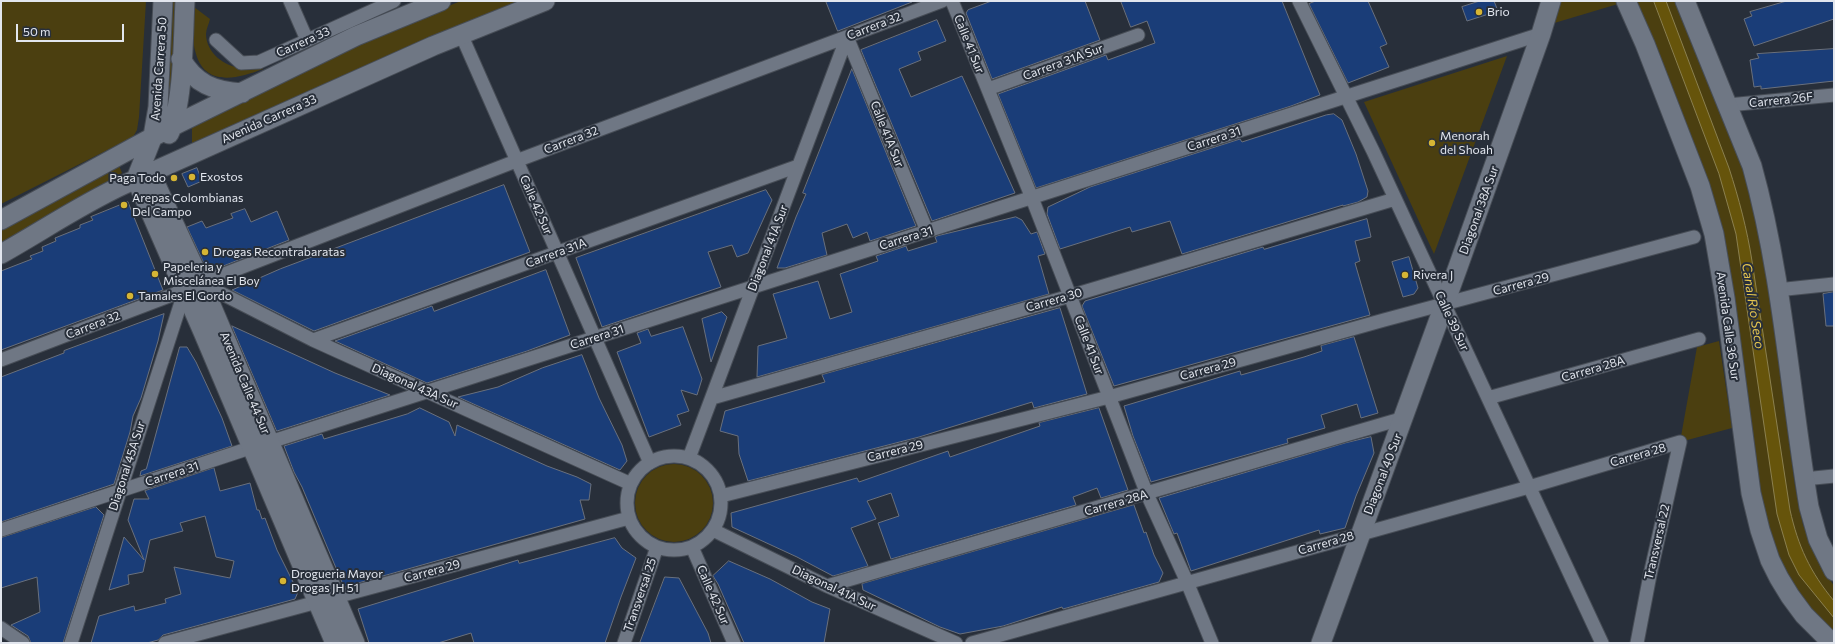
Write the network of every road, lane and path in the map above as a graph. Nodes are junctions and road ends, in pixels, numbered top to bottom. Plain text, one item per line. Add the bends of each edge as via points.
1 (163, 1) edge
2 (184, 1) edge
3 (290, 1) edge
4 (394, 1) edge
5 (545, 1) edge
6 (942, 1) edge
7 (952, 1) edge
8 (1299, 1) edge
9 (1541, 1) edge
10 (1550, 1) edge
11 (1626, 1) edge
12 (1685, 1) edge
13 (437, 2) edge
14 (1543, 27) junction
15 (461, 34) junction
16 (1138, 35) dead end
17 (847, 37) junction
18 (216, 40) dead end
19 (307, 40) junction
20 (182, 59) junction
21 (988, 89) junction
22 (242, 93) junction
23 (1834, 95) edge
24 (1346, 96) junction
25 (1728, 105) junction
26 (173, 126) junction
27 (153, 136) junction
28 (516, 161) junction
29 (798, 166) junction
30 (143, 175) junction
31 (1032, 198) junction
32 (1395, 199) junction
33 (1, 220) edge
34 (927, 231) junction
35 (1694, 237) dead end
36 (557, 253) junction
37 (1, 254) edge
38 (1834, 284) edge
39 (193, 286) junction
40 (754, 286) junction
41 (1778, 290) junction
42 (1070, 296) junction
43 (1444, 304) junction
44 (595, 338) junction
45 (1699, 339) dead end
46 (313, 340) junction
47 (1, 360) edge
48 (428, 392) junction
49 (1109, 396) junction
50 (712, 398) junction
51 (1488, 398) junction
52 (1404, 418) junction
53 (1680, 442) joint
54 (261, 445) junction
55 (689, 458) junction
56 (650, 463) junction
57 (1834, 476) edge
58 (1804, 479) junction
59 (631, 484) junction
60 (1529, 487) junction
61 (119, 491) junction
62 (1147, 494) junction
63 (721, 496) junction
64 (629, 518) junction
65 (1, 530) edge
66 (714, 530) junction
67 (1361, 533) junction
68 (657, 547) junction
69 (692, 547) junction
70 (1834, 571) edge
71 (1188, 582) junction
72 (827, 586) junction
73 (327, 599) junction
74 (1, 628) edge
75 (23, 643) edge
76 (71, 643) edge
77 (165, 643) edge
78 (335, 643) edge
79 (355, 643) edge
80 (624, 643) edge
81 (734, 643) edge
82 (956, 643) edge
83 (972, 643) edge
84 (1212, 643) edge
85 (1321, 643) edge
86 (1602, 643) edge
87 (1637, 643) edge
88 (1832, 643) edge

1 - 27 main road, Avenida Carrera 50 via 158,107
2 - 20 main road, Avenida Carrera 50
3 - 19 street
4 - 19 street, Carrera 33
5 - 15 main road, Avenida Carrera 33
6 - 17 street, Carrera 32
7 - 21 street, Calle 41 Sur
8 - 24 street, Calle 39 Sur
9 - 14 street
10 - 14 main road, Diagonal 38A Sur
11 - 88 main road, Avenida Calle 36 Sur via 1700,186 1714,234 1752,493 1760,530 1770,560 1782,584 1804,615
12 - 25 main road
13 - 22 main road via 356,36
14 - 24 street, Carrera 31
14 - 43 main road, Diagonal 38A Sur
15 - 28 street, Calle 42 Sur
15 - 30 main road, Avenida Carrera 33
16 - 21 street, Carrera 31A Sur
17 - 28 street, Carrera 32
17 - 29 street, Diagonal 41A Sur
17 - 34 street, Calle 41A Sur
18 - 19 street, Carrera 33 via 241,63 250,64
20 - 22 main road via 196,80 220,90
20 - 26 main road, Avenida Carrera 50
21 - 31 street, Calle 41 Sur
22 - 26 main road
23 - 25 street, Carrera 26F
24 - 31 street, Carrera 31
24 - 32 street, Calle 39 Sur
25 - 41 main road via 1752,166
26 - 27 main road
26 - 30 main road
27 - 30 main road
27 - 33 main road
28 - 36 street, Calle 42 Sur
28 - 39 street, Carrera 32
29 - 36 street, Carrera 31A
29 - 40 street, Diagonal 41A Sur
30 - 37 main road, Avenida Carrera 33 via 91,200
30 - 39 main road, Avenida Calle 44 Sur
31 - 34 street, Carrera 31
31 - 42 street, Calle 41 Sur
32 - 42 street, Carrera 30
32 - 43 street, Calle 39 Sur
34 - 40 street, Carrera 31
35 - 43 street, Carrera 29
36 - 44 street, Calle 42 Sur
36 - 46 street, Carrera 31A
38 - 41 street
39 - 46 street, Diagonal 43A Sur
39 - 47 street, Carrera 32
39 - 54 main road, Avenida Calle 44 Sur
39 - 61 street, Diagonal 45A Sur
40 - 44 street, Carrera 31
40 - 50 street, Diagonal 41A Sur
41 - 58 main road
42 - 49 street, Calle 41 Sur
42 - 50 street, Carrera 30
43 - 49 street, Carrera 29
43 - 51 street, Calle 39 Sur
43 - 52 main road, Diagonal 40 Sur
44 - 48 street, Carrera 31
44 - 56 street, Calle 42 Sur
45 - 51 street, Carrera 28A
46 - 48 street, Diagonal 43A Sur
48 - 54 street, Carrera 31
48 - 59 street, Diagonal 43A Sur
49 - 62 street, Calle 41 Sur
49 - 63 street, Carrera 29
50 - 55 street, Diagonal 41A Sur
51 - 60 street, Calle 39 Sur
52 - 62 street, Carrera 28A
52 - 67 main road, Diagonal 40 Sur
53 - 60 street, Carrera 28
53 - 87 street, Transversal 22
54 - 61 street, Carrera 31
54 - 73 main road, Avenida Calle 44 Sur
55 - 56 street via 662,457
55 - 63 street via 711,473 718,484
56 - 59 street via 639,472
57 - 58 street
58 - 70 main road via 1812,523
59 - 64 street via 627,495
60 - 67 street, Carrera 28
60 - 86 street, Calle 39 Sur
61 - 65 street, Carrera 31
61 - 76 street, Diagonal 45A Sur
62 - 71 street, Calle 41 Sur
62 - 72 street, Carrera 28A
63 - 66 street via 722,508
64 - 68 street via 644,540
64 - 73 street, Carrera 29
66 - 69 street
66 - 72 street, Diagonal 41A Sur
67 - 71 street, Carrera 28
67 - 85 main road, Diagonal 40 Sur
68 - 69 street via 668,550
68 - 80 street, Transversal 25
69 - 81 street, Calle 42 Sur
71 - 83 street, Carrera 28
71 - 84 street, Calle 41 Sur
72 - 82 street, Diagonal 41A Sur
73 - 77 street, Carrera 29
73 - 78 main road, Avenida Calle 44 Sur
73 - 79 main road, Avenida Calle 44 Sur
74 - 75 street

